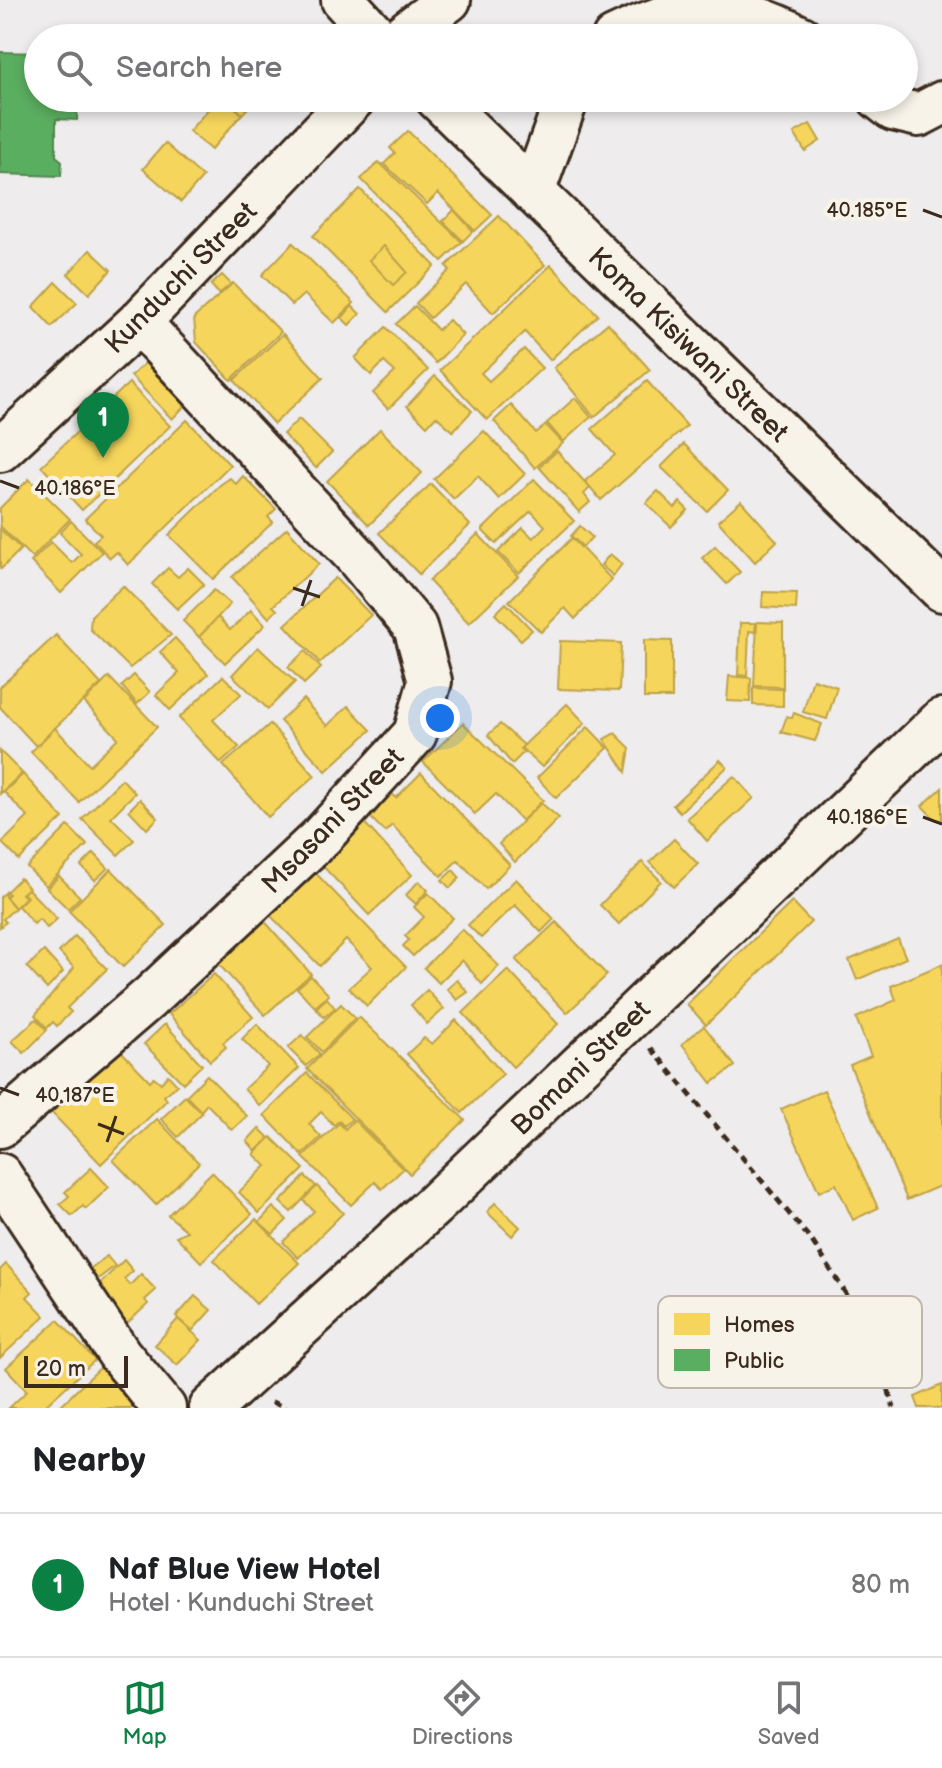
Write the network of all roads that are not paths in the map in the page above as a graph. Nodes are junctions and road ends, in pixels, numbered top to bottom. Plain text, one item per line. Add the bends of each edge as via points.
1 (343, 0) edge
2 (449, 0) edge
3 (700, 2) edge
4 (365, 24) edge
5 (417, 24) edge
6 (643, 24) edge
7 (775, 24) edge
8 (942, 103) edge
9 (341, 112) edge
10 (451, 112) edge
11 (562, 112) edge
12 (906, 112) edge
13 (533, 192) junction
14 (139, 322) junction
15 (0, 450) edge
16 (942, 590) edge
17 (942, 720) edge
18 (0, 1126) edge
19 (0, 1175) edge
20 (164, 1408) edge
21 (211, 1408) edge

1 - 4 street
2 - 5 street
3 - 6 street
3 - 7 street via 752,12
8 - 12 street via 919,115
9 - 14 street, Kunduchi Street
10 - 13 street, Koma Kisiwani Street
11 - 13 street
13 - 16 street, Koma Kisiwani Street
14 - 15 street, Kunduchi Street
14 - 18 street, Msasani Street via 415,627 430,681 415,734 321,837 149,998
17 - 21 street, Bomani Street via 434,1205
19 - 20 street via 120,1355

